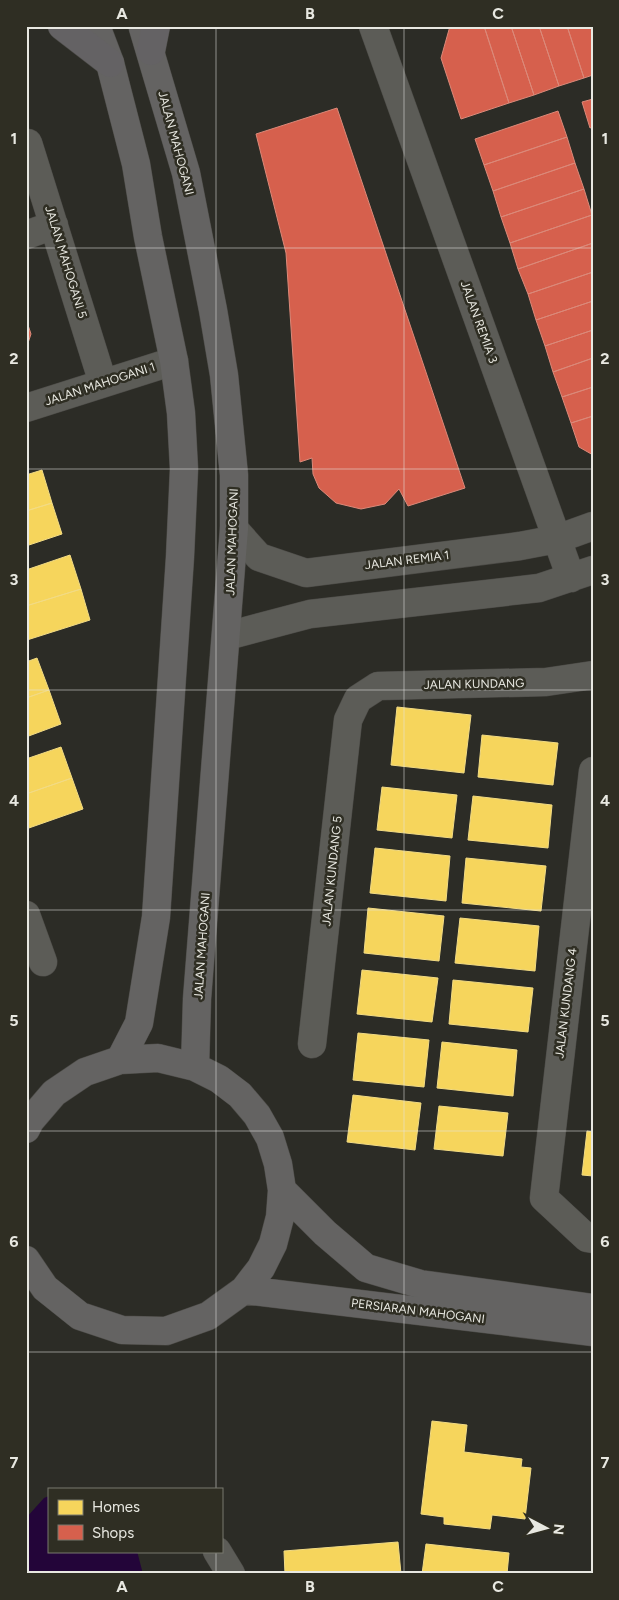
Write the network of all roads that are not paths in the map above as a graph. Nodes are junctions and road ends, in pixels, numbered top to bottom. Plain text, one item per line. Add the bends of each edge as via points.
1 (62, 26) edge
2 (96, 26) edge
3 (373, 26) edge
4 (391, 26) edge
5 (150, 35) edge
6 (110, 63) junction
7 (388, 66) junction
8 (26, 142) edge
9 (54, 225) junction
10 (26, 235) edge
11 (174, 361) junction
12 (104, 383) junction
13 (26, 408) edge
14 (593, 526) edge
15 (234, 529) junction
16 (557, 539) junction
17 (582, 574) edge
18 (227, 636) junction
19 (593, 675) edge
20 (358, 699) joint
21 (593, 772) edge
22 (26, 915) edge
23 (43, 962) dead end
24 (312, 1044) dead end
25 (120, 1060) junction
26 (195, 1067) junction
27 (26, 1129) edge
28 (282, 1190) junction
29 (593, 1238) edge
30 (26, 1260) edge
31 (244, 1290) junction
32 (593, 1308) edge
33 (593, 1332) edge
34 (218, 1552) edge
35 (231, 1574) edge

1 - 6 highway
2 - 6 main road
3 - 7 street, JALAN REMIA 3
4 - 7 street, JALAN REMIA 3
5 - 15 main road, JALAN MAHOGANI via 186,173 215,320 234,475
6 - 11 main road via 136,164
7 - 16 street, JALAN REMIA 3
8 - 9 street, JALAN MAHOGANI 5
9 - 10 street
9 - 12 street, JALAN MAHOGANI 5
11 - 12 street, JALAN MAHOGANI 1
11 - 25 main road via 184,469 156,917 139,1023
12 - 13 street, JALAN MAHOGANI 1
14 - 16 street, JALAN REMIA 1
15 - 16 street, JALAN REMIA 1 via 259,557 306,573
15 - 18 main road, JALAN MAHOGANI
16 - 17 street, JALAN REMIA 3
17 - 18 street via 539,588 310,614
18 - 26 main road, JALAN MAHOGANI via 197,999
19 - 20 street, JALAN KUNDANG via 546,682 378,686
20 - 24 street, JALAN KUNDANG 5 via 348,720
21 - 29 street, JALAN KUNDANG 4 via 544,1198 587,1238
22 - 23 street
25 - 26 main road via 158,1058
25 - 27 main road via 84,1072 54,1093
26 - 28 main road via 240,1095 256,1115 270,1138
28 - 31 main road via 280,1218 273,1244 261,1268
28 - 32 main road via 366,1268 420,1284
30 - 31 main road via 45,1288 80,1316 122,1330 166,1331 208,1316
31 - 33 main road, PERSIARAN MAHOGANI
34 - 35 street

